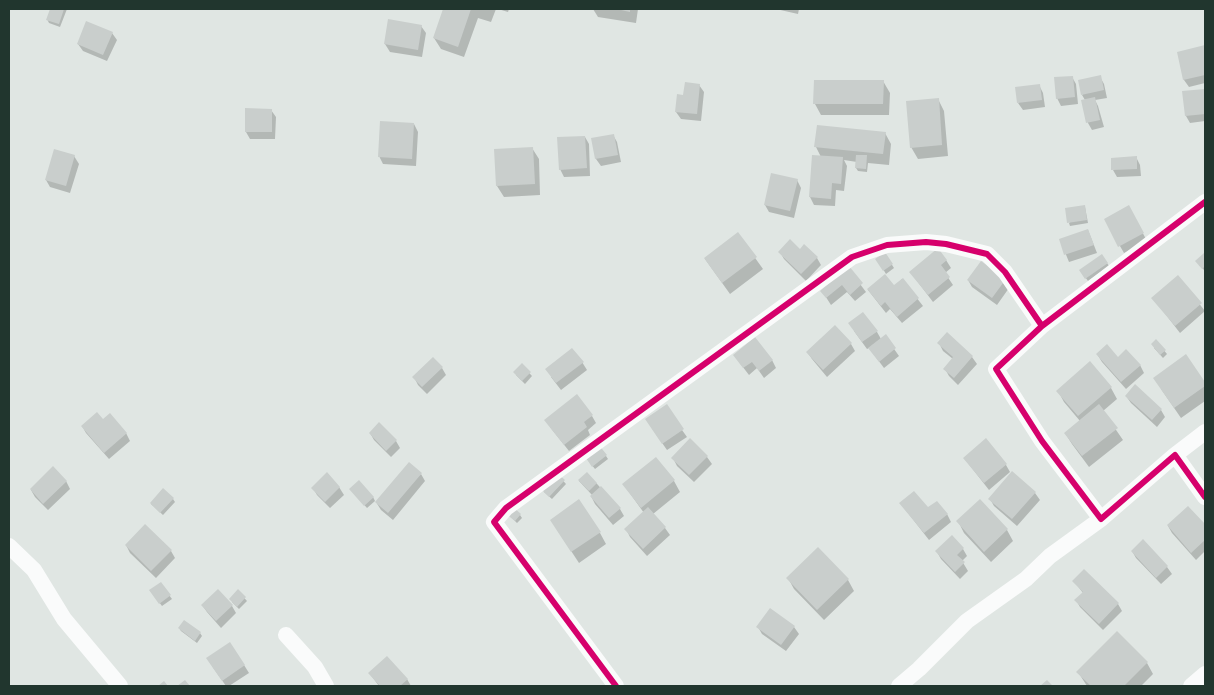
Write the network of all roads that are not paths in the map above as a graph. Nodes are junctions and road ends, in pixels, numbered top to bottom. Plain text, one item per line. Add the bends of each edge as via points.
1 (1205, 202) edge
2 (1042, 326) junction
3 (1205, 432) edge
4 (1175, 455) junction
5 (1205, 497) edge
6 (1101, 519) junction
7 (9, 546) edge
8 (286, 635) dead end
9 (1205, 674) edge
10 (120, 686) edge
11 (326, 686) edge
12 (616, 686) edge
13 (899, 686) edge
14 (1191, 686) edge

1 - 2 street
2 - 6 street via 996,369 1042,441
2 - 12 street via 1005,272 987,254 926,242 887,245 852,257 506,508 494,522
3 - 4 street
4 - 5 street
4 - 6 street
6 - 13 street via 1050,556 1026,579 966,621
7 - 10 street via 34,570 64,619
8 - 11 street via 315,667
9 - 14 street

